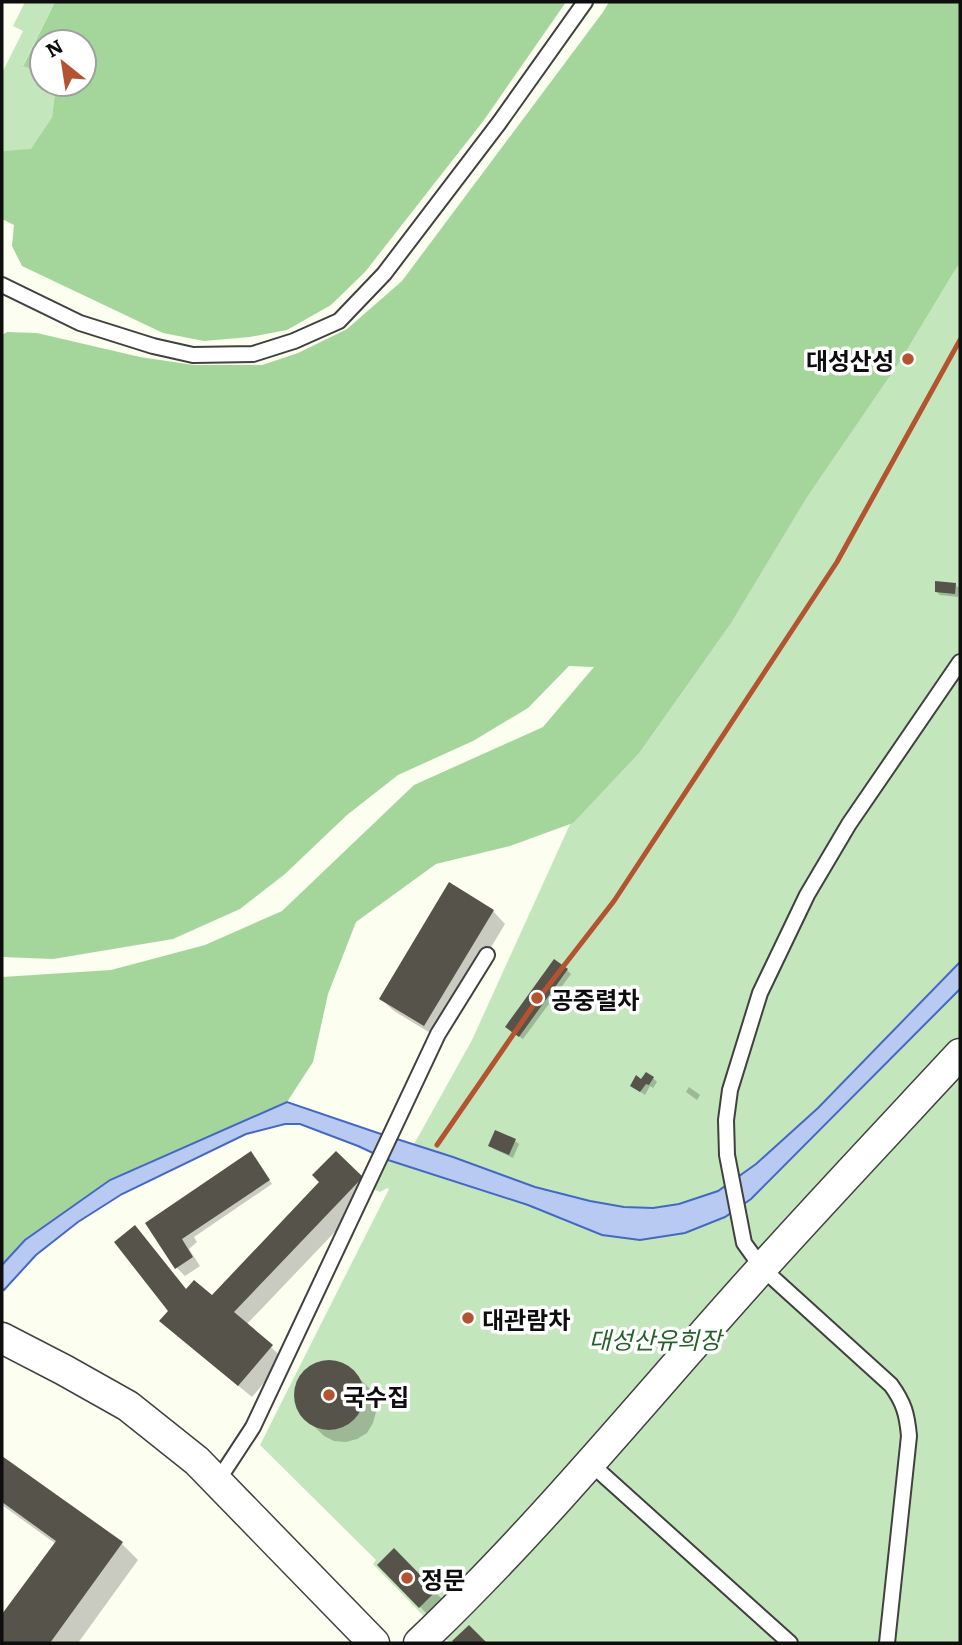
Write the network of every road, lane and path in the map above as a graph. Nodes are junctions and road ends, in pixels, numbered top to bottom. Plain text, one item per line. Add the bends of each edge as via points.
1 (585, 2) edge
2 (2, 285) edge
3 (960, 662) edge
4 (487, 955) dead end
5 (960, 1054) edge
6 (762, 1268) junction
7 (2, 1338) edge
8 (590, 1463) junction
9 (217, 1482) junction
10 (374, 1643) edge
11 (419, 1643) edge
12 (790, 1643) edge
13 (887, 1643) edge

1 - 2 lane via 409,242 339,321 253,354 192,355 80,323
3 - 6 lane via 828,859 760,993 730,1090 726,1121 727,1155 744,1243
4 - 9 lane via 438,1034 253,1427
5 - 6 street
6 - 8 street
6 - 13 lane via 891,1385 907,1414 909,1437
7 - 9 street via 128,1406
8 - 11 street
8 - 12 lane
9 - 10 street

